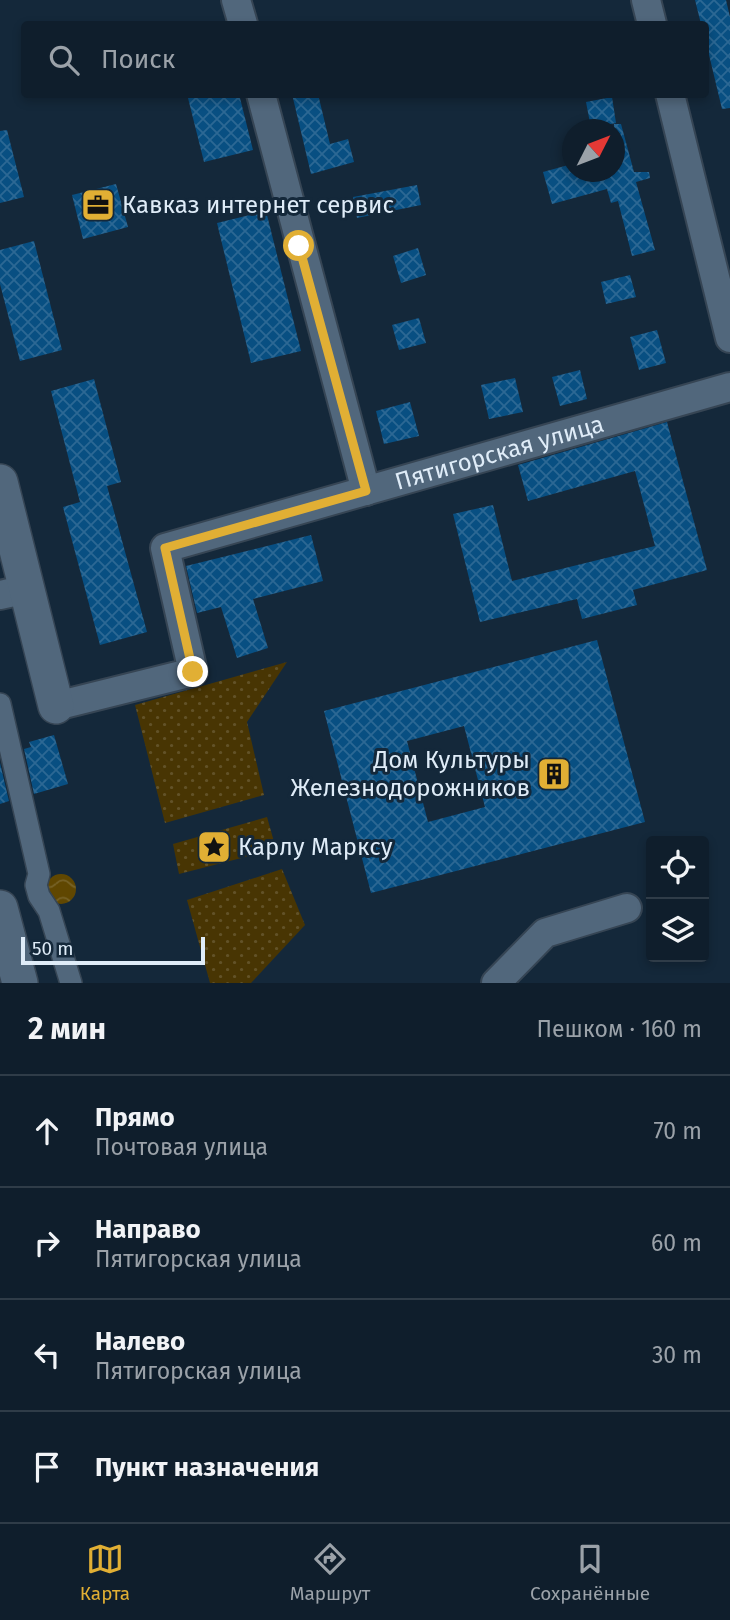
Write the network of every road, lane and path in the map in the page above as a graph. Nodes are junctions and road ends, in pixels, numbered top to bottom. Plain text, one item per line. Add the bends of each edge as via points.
1 (236, 0) edge
2 (646, 0) edge
3 (242, 21) edge
4 (651, 21) edge
5 (262, 98) edge
6 (671, 98) edge
7 (730, 338) edge
8 (730, 387) edge
9 (0, 482) edge
10 (366, 491) junction
11 (13, 592) edge
12 (0, 704) edge
13 (56, 706) joint
14 (0, 908) edge
15 (627, 908) dead end
16 (20, 983) edge
17 (71, 983) edge
18 (496, 983) edge

1 - 3 street
2 - 4 street
5 - 10 street
6 - 7 street
8 - 10 street, Пятигорская улица
9 - 11 street
10 - 13 street, Пятигорская улица via 165,548 193,672
11 - 13 street
12 - 17 street via 39,873 36,885
14 - 16 street
15 - 18 street via 544,933

